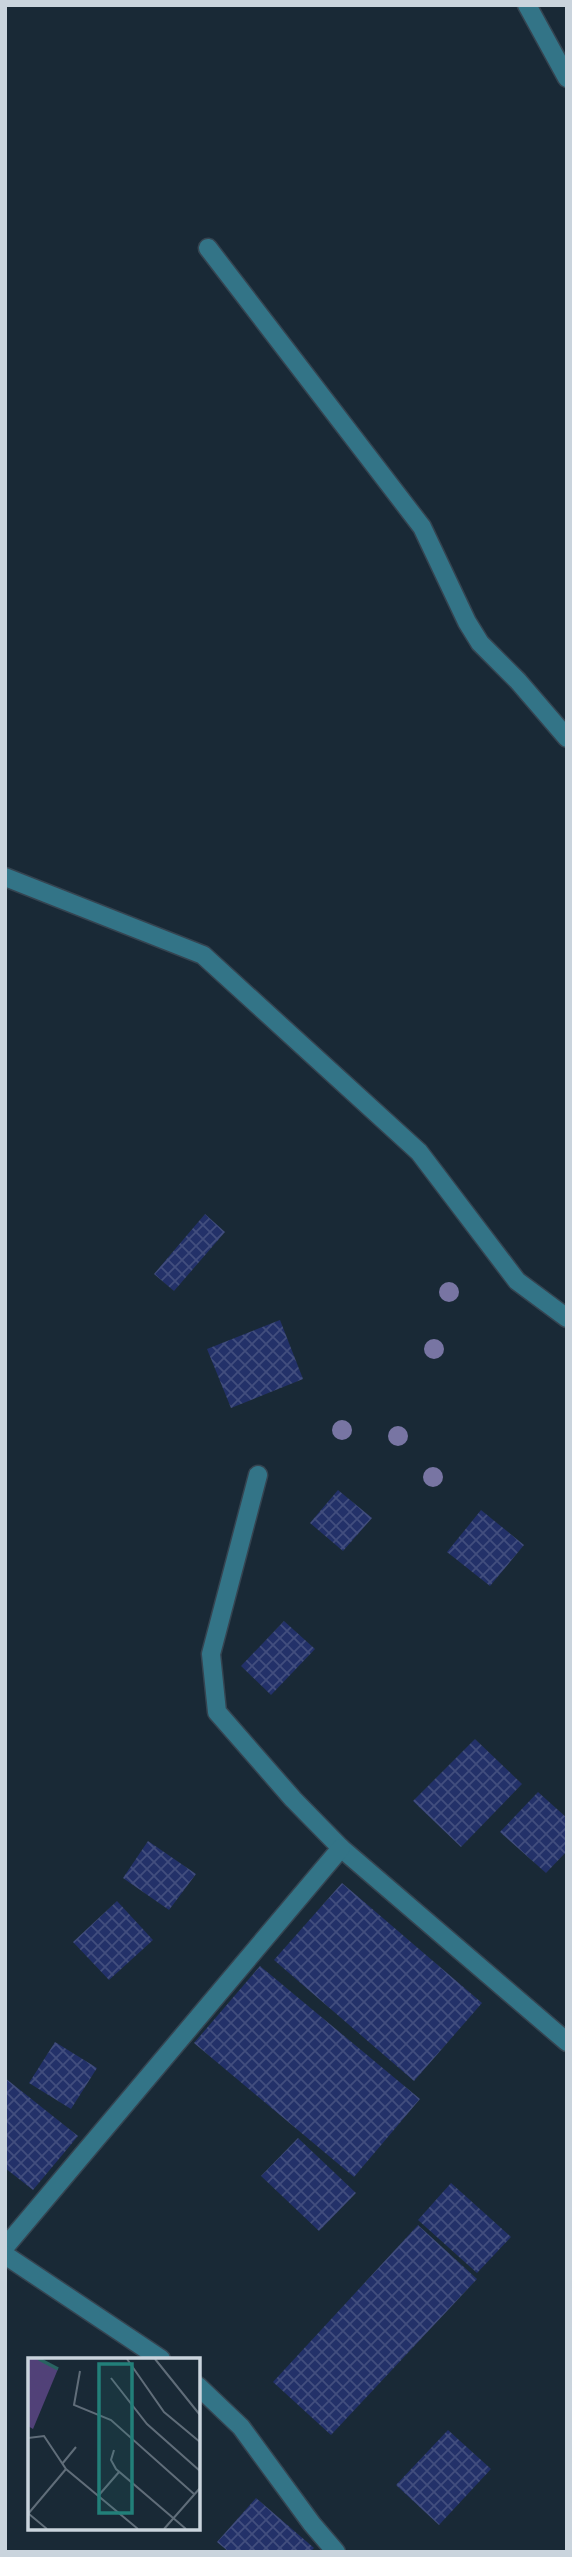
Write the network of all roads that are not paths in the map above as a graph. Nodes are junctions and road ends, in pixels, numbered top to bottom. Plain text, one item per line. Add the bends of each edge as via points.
1 (527, 5) edge
2 (567, 78) edge
3 (208, 248) dead end
4 (567, 738) edge
5 (5, 877) edge
6 (567, 1318) edge
7 (257, 1475) dead end
8 (341, 1848) junction
9 (567, 2042) edge
10 (5, 2246) edge
11 (5, 2255) edge
12 (160, 2358) edge
13 (200, 2388) edge
14 (336, 2552) edge

1 - 2 street
3 - 4 street via 422,527 480,643
5 - 6 street via 203,955 419,1152 517,1280
7 - 8 street via 211,1654 217,1712
8 - 9 street
8 - 10 street
11 - 12 street
13 - 14 street via 241,2427

